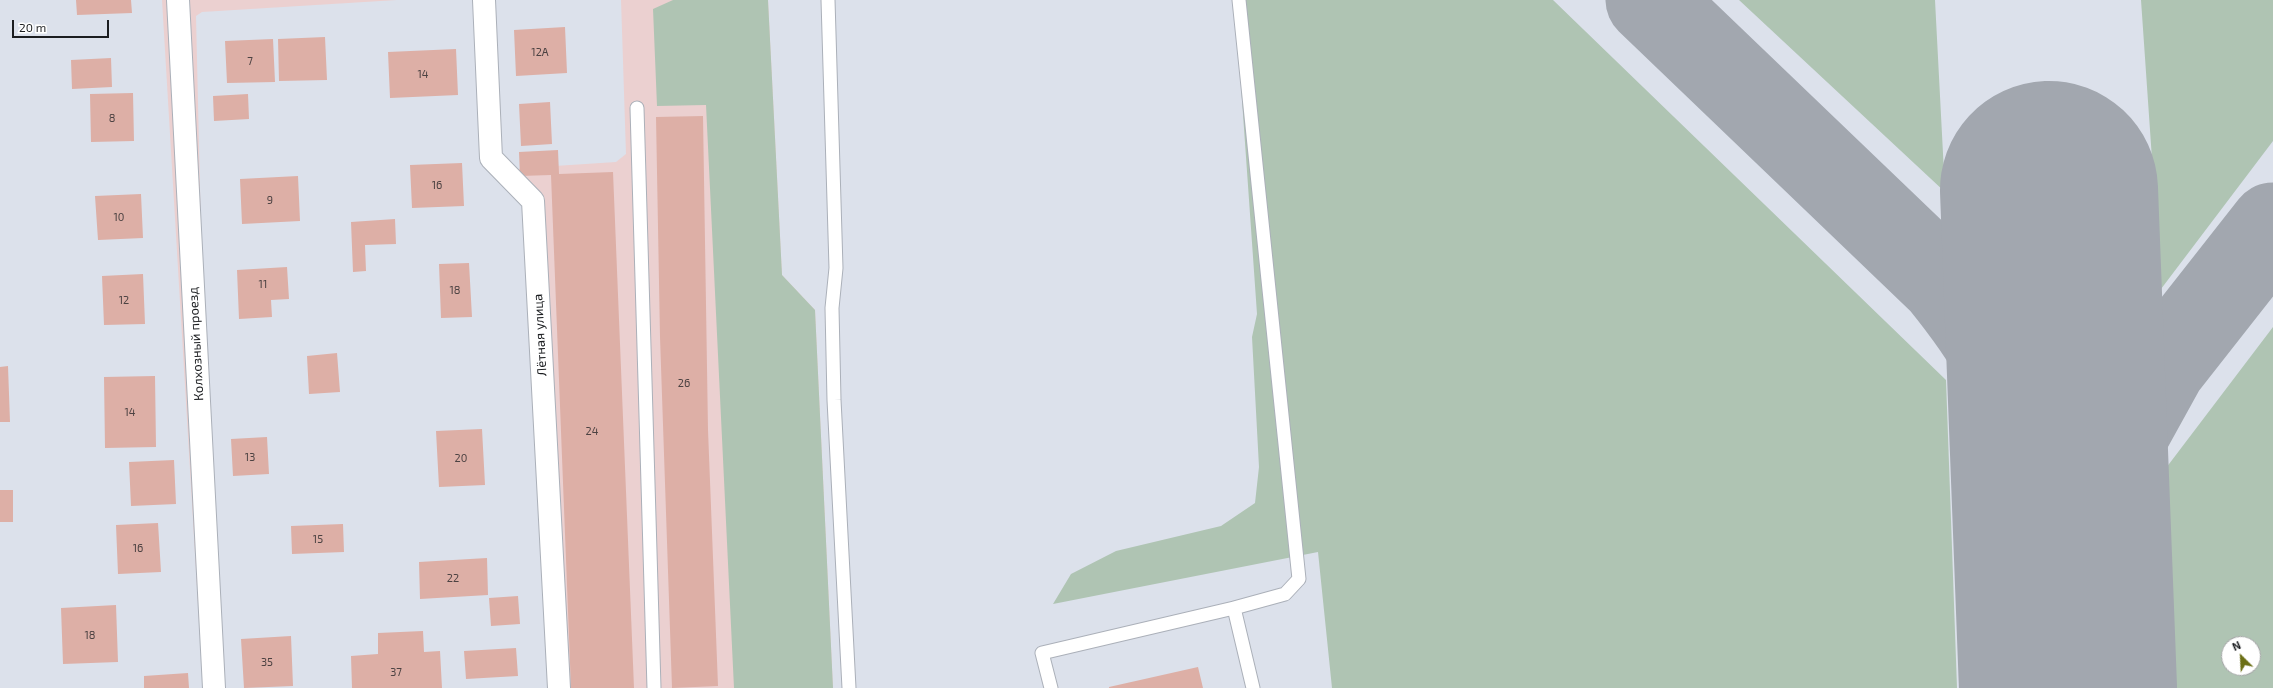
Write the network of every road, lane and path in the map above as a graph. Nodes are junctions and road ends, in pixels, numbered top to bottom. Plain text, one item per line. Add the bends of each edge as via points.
1 (178, 0) edge
2 (484, 0) edge
3 (828, 0) edge
4 (1239, 0) edge
5 (637, 108) dead end
6 (1234, 608) junction
7 (214, 688) edge
8 (559, 688) edge
9 (654, 688) edge
10 (848, 688) edge
11 (1051, 688) edge
12 (1253, 688) edge

1 - 7 street, Колхозный проезд
2 - 8 street, Лётная улица via 491,158 533,201
3 - 10 lane via 836,268 832,308 834,400
4 - 6 lane via 1298,579 1285,594
5 - 9 lane
6 - 11 lane via 1042,653
6 - 12 lane

